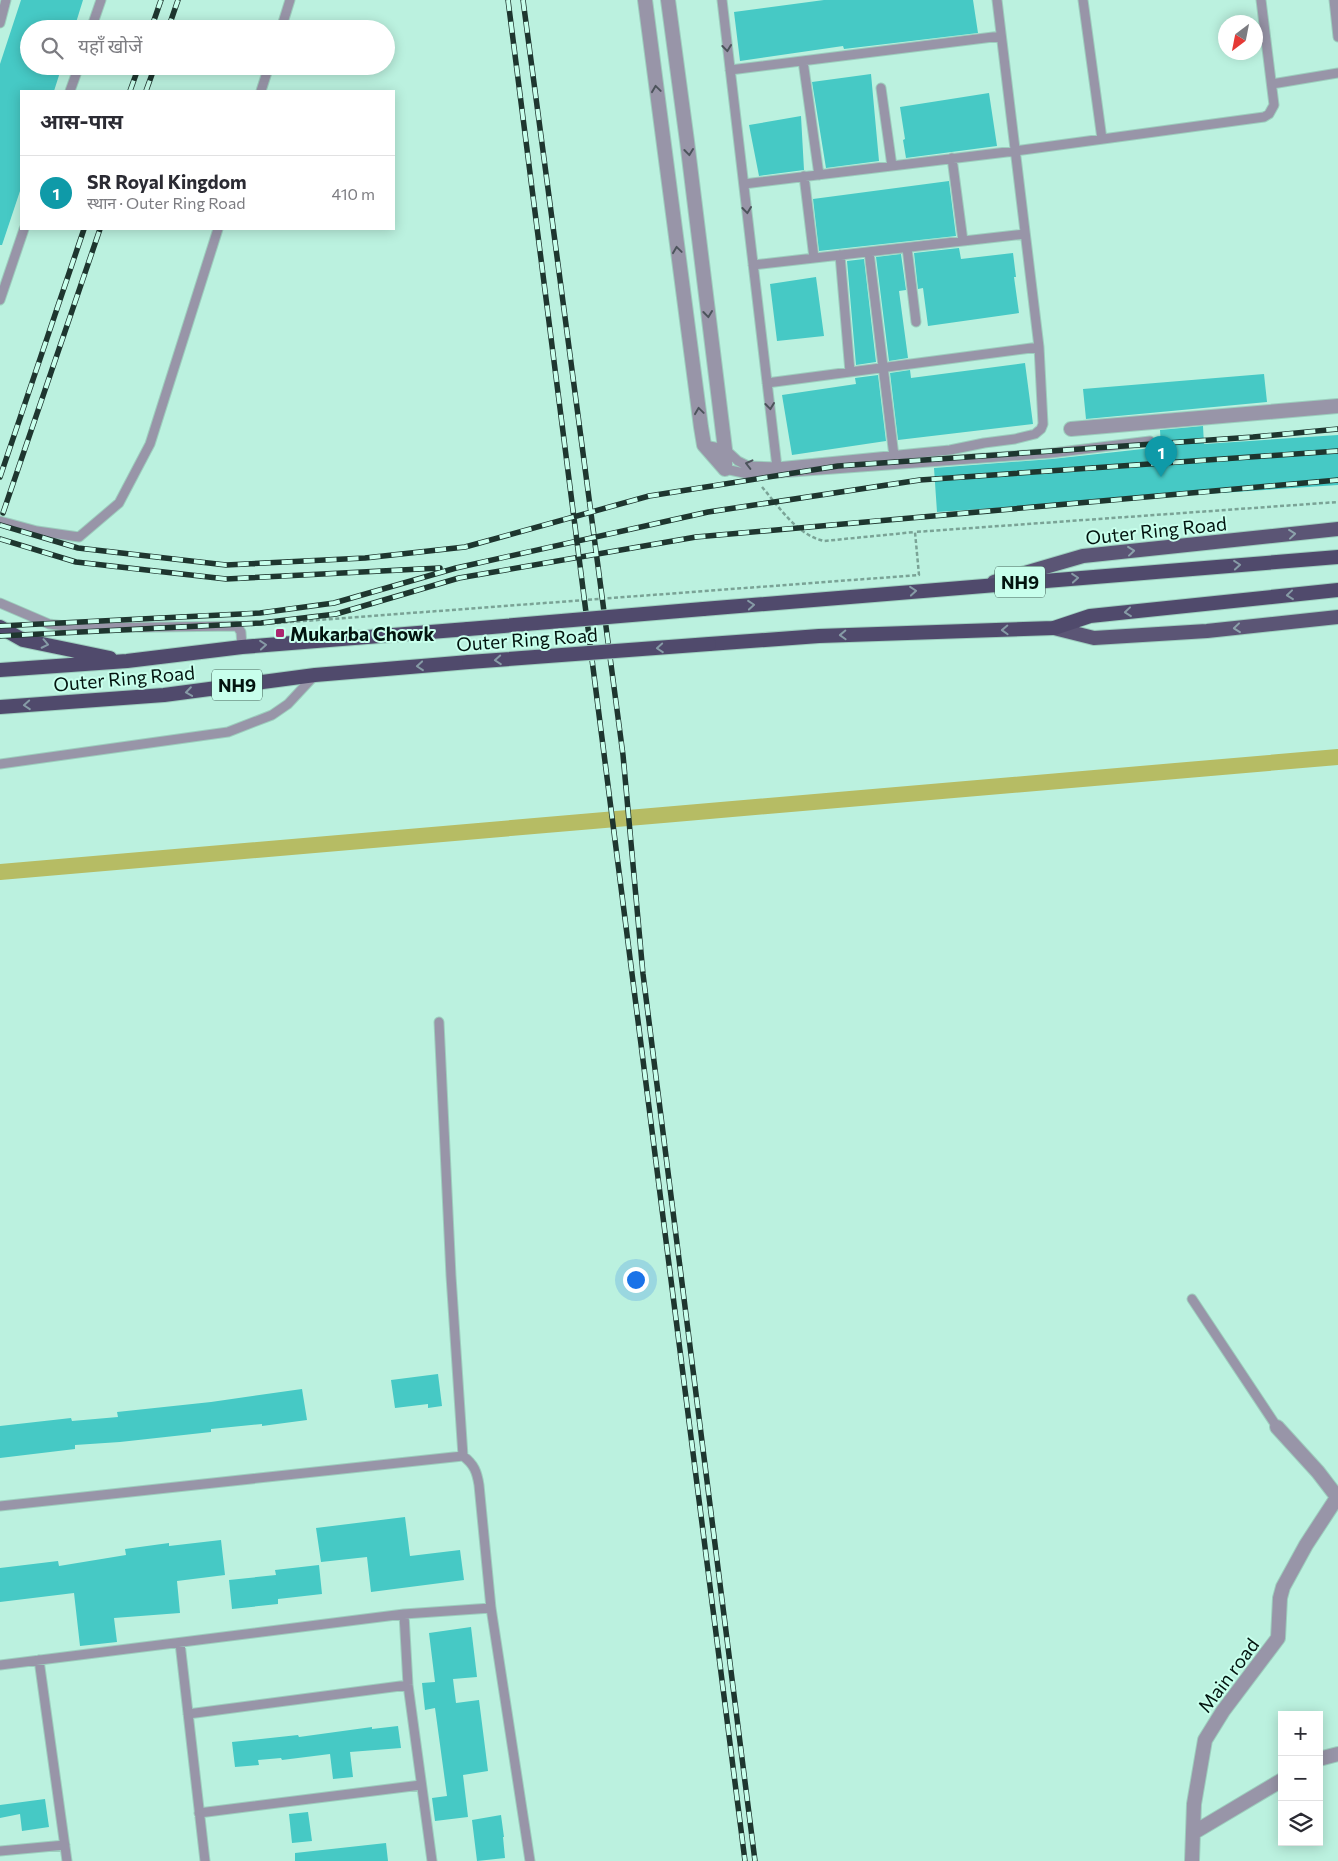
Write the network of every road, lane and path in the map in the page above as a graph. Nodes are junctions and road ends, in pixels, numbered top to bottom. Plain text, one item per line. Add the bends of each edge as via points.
1 (6, 0) edge
2 (101, 0) edge
3 (290, 0) edge
4 (645, 0) edge
5 (668, 0) edge
6 (722, 0) edge
7 (996, 0) edge
8 (1083, 0) edge
9 (1261, 0) edge
10 (1334, 0) edge
11 (95, 20) edge
12 (284, 20) edge
13 (0, 23) edge
14 (1001, 36) junction
15 (1338, 37) edge
16 (803, 61) junction
17 (730, 70) junction
18 (1338, 73) edge
19 (76, 75) edge
20 (266, 75) edge
21 (1272, 84) junction
22 (881, 88) dead end
23 (70, 90) edge
24 (262, 90) edge
25 (1102, 139) junction
26 (1015, 151) junction
27 (952, 158) junction
28 (892, 166) junction
29 (819, 175) junction
30 (804, 176) junction
31 (744, 184) junction
32 (24, 230) edge
33 (218, 230) edge
34 (1025, 234) junction
35 (962, 241) junction
36 (907, 248) junction
37 (869, 252) junction
38 (840, 256) junction
39 (814, 258) junction
40 (753, 265) junction
41 (0, 300) edge
42 (916, 322) dead end
43 (1039, 347) junction
44 (884, 368) junction
45 (850, 372) junction
46 (767, 383) junction
47 (1338, 406) edge
48 (1071, 429) dead end
49 (1150, 441) dead end
50 (704, 445) junction
51 (725, 449) junction
52 (894, 456) junction
53 (777, 467) junction
54 (725, 469) junction
55 (753, 475) junction
56 (1338, 502) edge
57 (0, 521) edge
58 (1338, 530) edge
59 (915, 532) junction
60 (1338, 556) edge
61 (981, 586) junction
62 (1338, 590) edge
63 (0, 603) edge
64 (1338, 617) edge
65 (238, 626) junction
66 (0, 627) edge
67 (1054, 628) junction
68 (242, 647) junction
69 (127, 662) junction
70 (0, 670) edge
71 (315, 675) junction
72 (2, 707) edge
73 (0, 764) edge
74 (439, 1022) dead end
75 (1192, 1299) dead end
76 (1277, 1427) joint
77 (463, 1456) junction
78 (1338, 1497) edge
79 (0, 1506) edge
80 (491, 1608) junction
81 (404, 1614) junction
82 (180, 1643) junction
83 (39, 1660) junction
84 (0, 1665) edge
85 (408, 1685) junction
86 (188, 1714) junction
87 (1338, 1754) edge
88 (1323, 1758) edge
89 (1278, 1782) edge
90 (422, 1785) junction
91 (199, 1813) junction
92 (1193, 1833) junction
93 (65, 1845) junction
94 (0, 1851) edge
95 (67, 1861) edge
96 (205, 1861) edge
97 (431, 1861) edge
98 (530, 1861) edge
99 (1192, 1861) edge

1 - 13 lane
2 - 11 lane
3 - 12 lane
50 -> 4 street
5 -> 51 street
6 -> 17 lane
7 - 14 lane
8 - 25 lane
9 - 21 lane
10 - 15 lane
14 - 16 lane
14 - 26 lane
16 - 17 lane
16 - 29 lane
17 - 31 lane
18 - 21 lane
19 - 23 lane
20 - 24 lane
21 - 25 lane via 1274,105 1264,117
22 - 28 lane
25 - 26 lane
26 - 27 lane
26 - 34 lane
27 - 28 lane
27 - 35 lane
28 - 29 lane
29 - 30 lane
30 - 31 lane
30 - 39 lane
31 -> 40 lane
32 - 41 lane
33 - 57 lane via 150,444 119,503 79,537 37,532
34 - 35 lane
34 - 43 lane
35 - 36 lane
36 - 37 lane
36 - 42 lane
37 - 38 lane
37 - 44 lane
38 - 39 lane
38 - 45 lane
39 - 40 lane
40 - 46 lane
43 - 44 lane
43 - 52 lane via 1043,424 1035,434 950,450
44 - 45 lane
44 - 52 lane
45 - 46 lane
46 -> 53 lane
47 - 48 street
49 - 55 lane via 1052,453
50 - 51 lane
50 - 54 street
53 -> 51 lane via 748,466
51 - 54 street
52 - 53 lane
54 - 55 lane
55 - 59 path via 793,523 813,538 824,541
56 - 59 path
61 -> 58 main road, Outer Ring Road via 1083,556
59 - 65 path via 919,575
61 -> 60 highway, Outer Ring Road / NH9
68 -> 61 highway, Outer Ring Road / NH9, bridge
62 -> 67 highway, Outer Ring Road via 1090,616
63 - 65 lane via 49,624 81,628
64 -> 67 main road, Outer Ring Road via 1207,631 1094,638
65 - 68 lane
66 -> 69 highway via 23,640
67 -> 71 highway, Outer Ring Road / NH9, bridge via 820,636
68 - 69 highway, Outer Ring Road
69 - 70 highway, Outer Ring Road
71 -> 72 highway, Outer Ring Road / NH9 via 164,695
71 - 73 lane via 288,704 272,715 228,732
74 - 77 lane
75 - 76 lane
76 - 78 street
77 - 79 lane
77 - 80 lane via 472,1462 477,1473
78 - 92 street, Main road via 1283,1587 1278,1638 1223,1711 1206,1740 1194,1804
80 - 81 lane
80 - 98 lane
81 - 82 lane
81 - 85 lane
82 - 83 lane
82 - 86 lane
83 - 84 lane
83 - 93 lane
85 - 86 lane
85 - 90 lane
86 - 91 lane
87 - 88 street
89 - 92 street
90 - 91 lane
90 - 97 lane
91 - 96 lane
92 - 99 street, Main road
93 - 94 lane
93 - 95 lane

